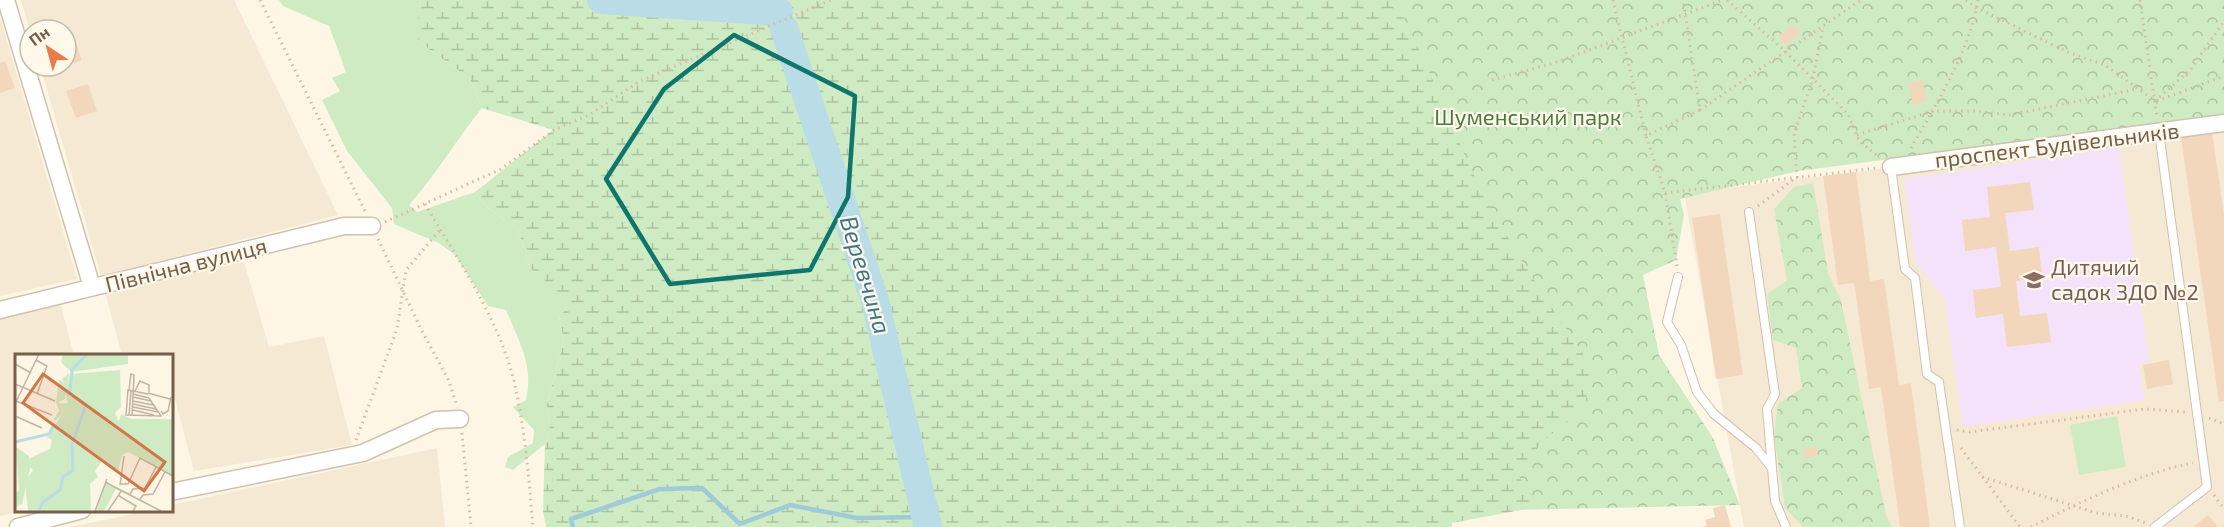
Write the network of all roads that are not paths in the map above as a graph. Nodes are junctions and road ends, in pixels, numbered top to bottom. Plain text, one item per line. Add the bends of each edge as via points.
1 (6, 0) edge
2 (2224, 123) edge
3 (2159, 132) junction
4 (1896, 166) joint
5 (1749, 212) road end
6 (372, 226) road end
7 (1678, 277) road end
8 (92, 287) junction
9 (0, 310) edge
10 (460, 418) road end
11 (1772, 468) junction
12 (172, 492) edge
13 (74, 512) edge
14 (18, 527) edge
15 (1786, 527) edge
16 (1960, 527) edge
17 (2156, 527) edge

1 - 8 street
2 - 3 street, проспект Будівельників
3 - 4 street, проспект Будівельників
3 - 17 lane via 2207,487
4 - 16 lane via 1905,269 1915,278 1927,374 1939,381
5 - 11 lane via 1775,394 1767,409
6 - 8 street, Північна вулиця via 344,226
7 - 11 lane via 1667,322 1681,345 1697,392 1714,414 1756,448
8 - 9 street, Північна вулиця
10 - 12 street via 436,420 363,453
11 - 15 lane via 1775,501
13 - 14 street

